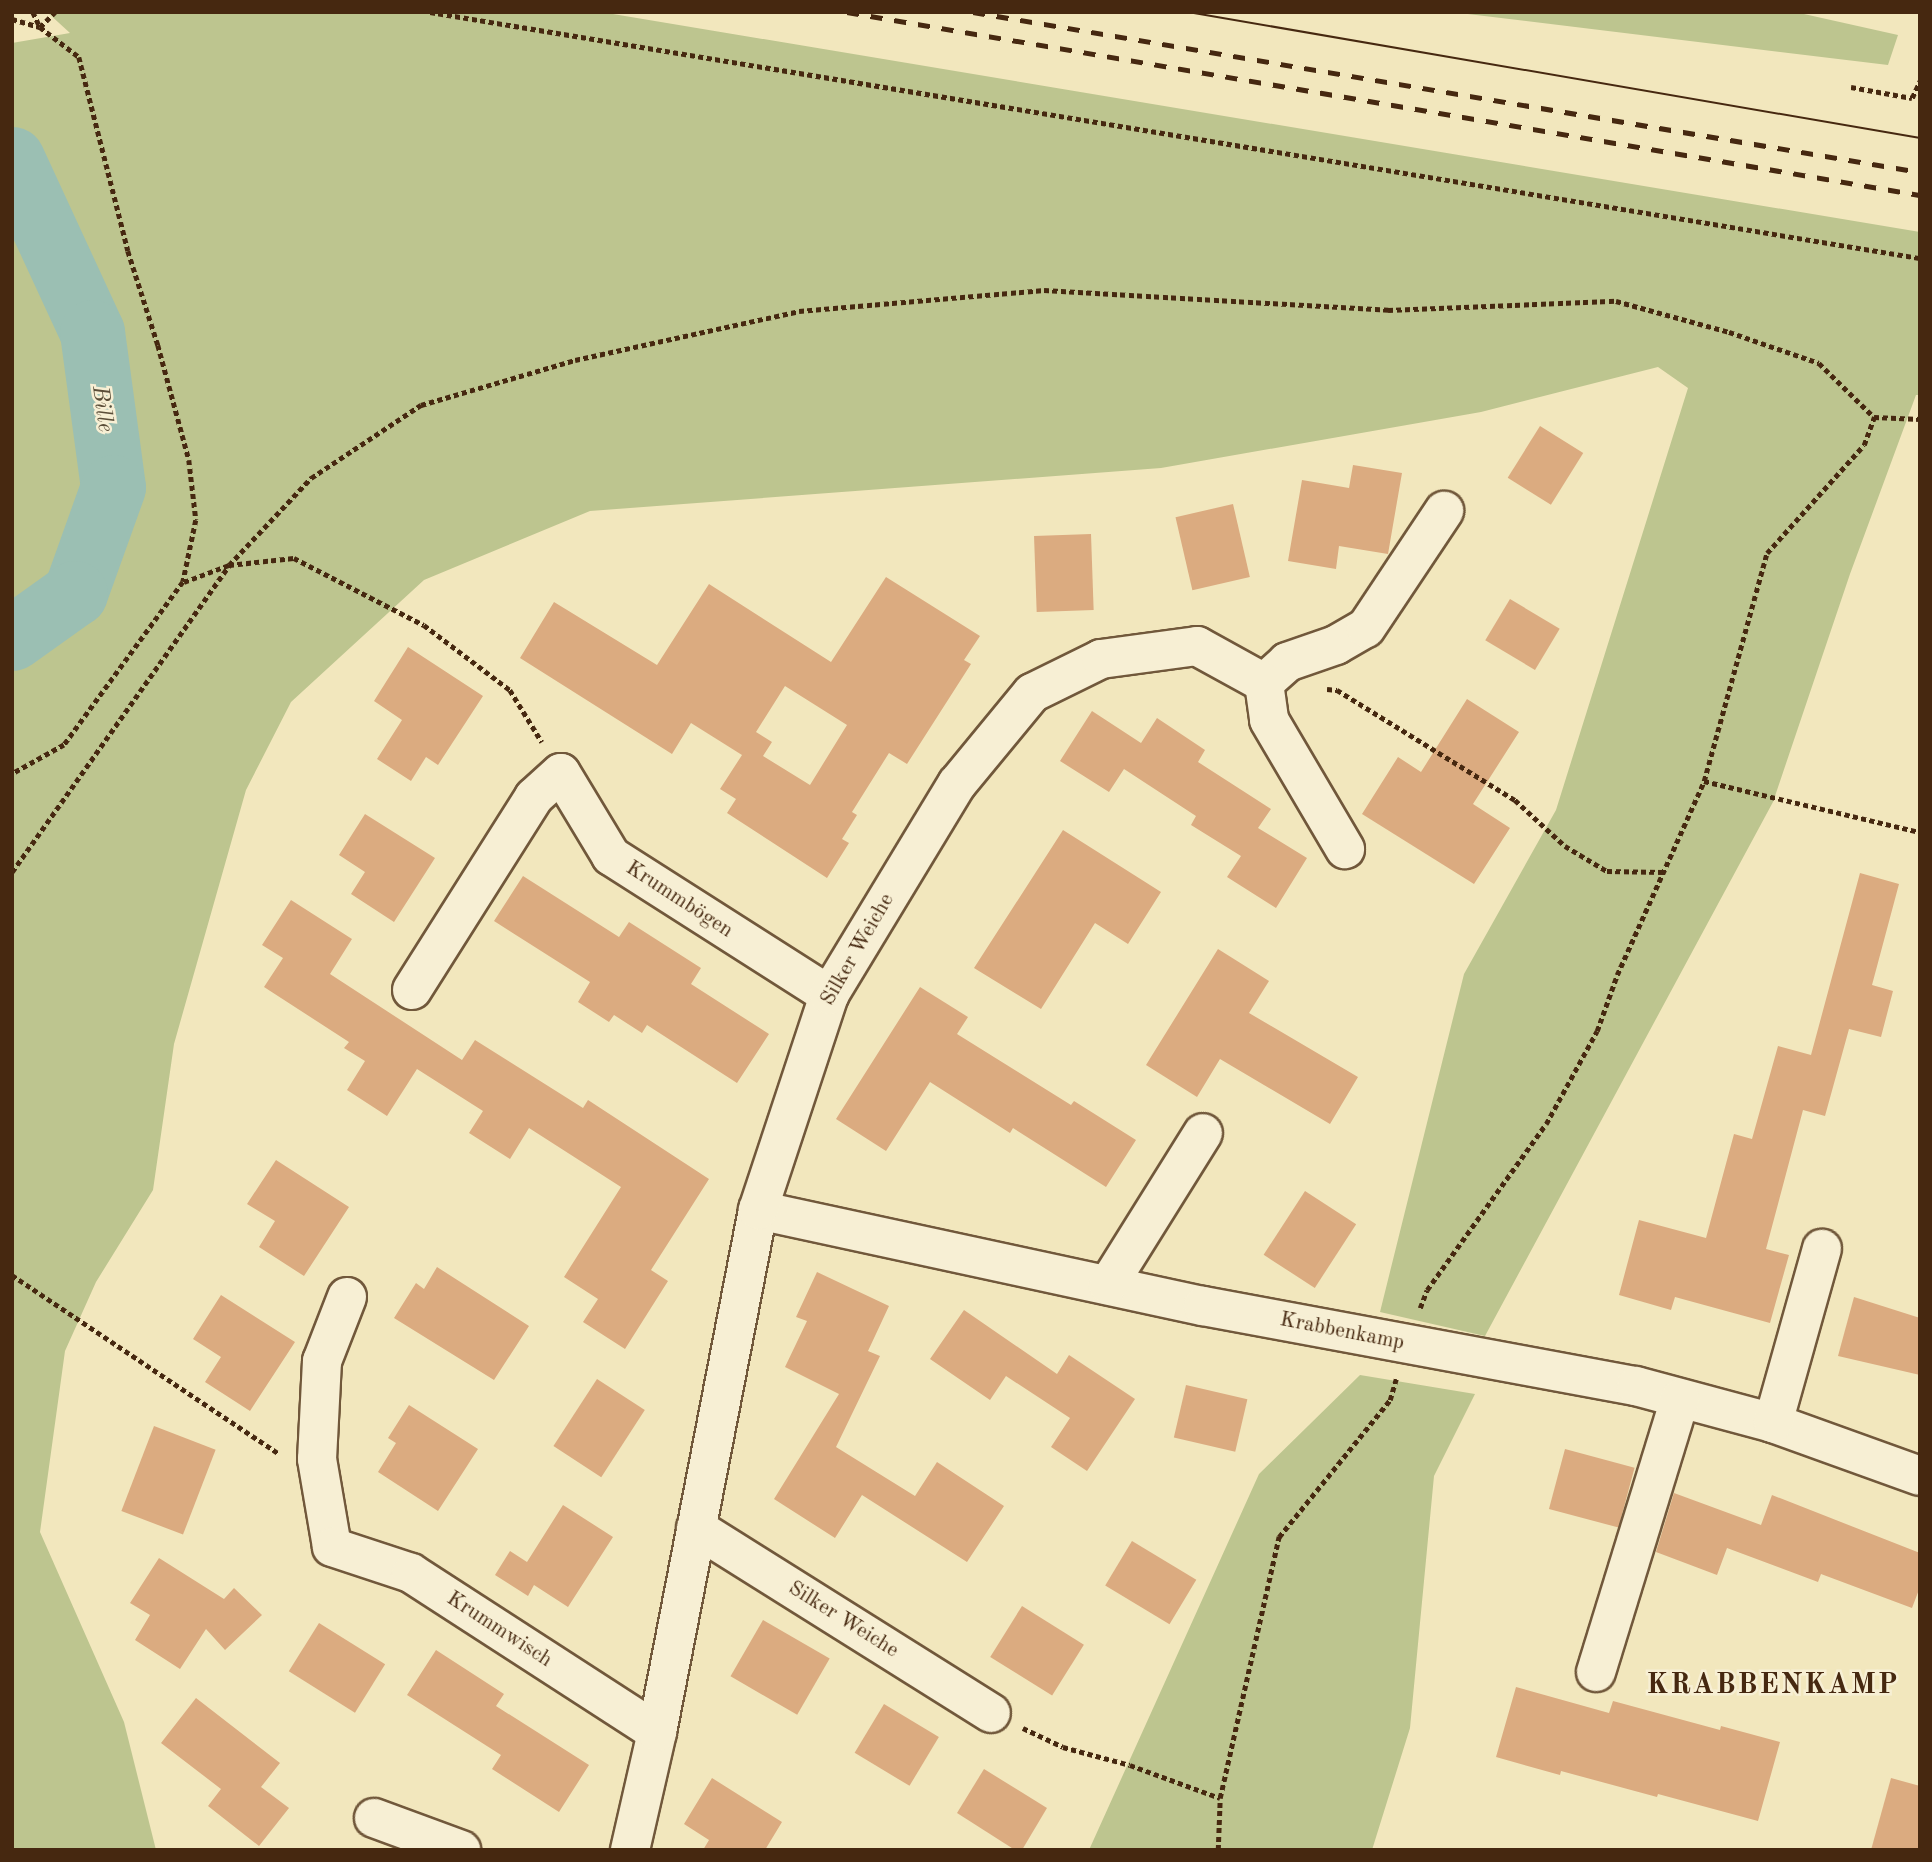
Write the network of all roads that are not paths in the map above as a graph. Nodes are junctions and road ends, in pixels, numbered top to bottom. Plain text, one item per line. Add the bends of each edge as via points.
1 (1444, 510) dead end
2 (1264, 683) junction
3 (1345, 849) dead end
4 (412, 990) dead end
5 (829, 995) junction
6 (1203, 1133) dead end
7 (758, 1210) junction
8 (1822, 1249) dead end
9 (1108, 1285) junction
10 (347, 1297) dead end
11 (1680, 1399) junction
12 (1773, 1423) junction
13 (1920, 1476) edge
14 (696, 1528) junction
15 (1595, 1672) dead end
16 (991, 1713) road end
17 (657, 1732) junction
18 (374, 1818) dead end
19 (461, 1850) edge
20 (630, 1850) edge

1 - 2 street via 1366,628 1287,662
2 - 3 street via 1269,720
2 - 5 street, Silker Weiche via 1197,646 1101,659 1032,693 957,784
4 - 5 street, Krummbögen via 534,797 562,773 611,856
5 - 7 street, Silker Weiche
6 - 9 street
7 - 9 street, Krabbenkamp
7 - 14 street, Silker Weiche
8 - 12 street
9 - 11 street, Krabbenkamp via 1636,1386
10 - 17 street, Krummwisch via 322,1361 317,1459 332,1547 411,1573
11 - 12 street, Krabbenkamp
11 - 15 street
12 - 13 street, Krabbenkamp
14 - 16 street, Silker Weiche
14 - 17 street, Silker Weiche
17 - 20 street, Silker Weiche
18 - 19 street

